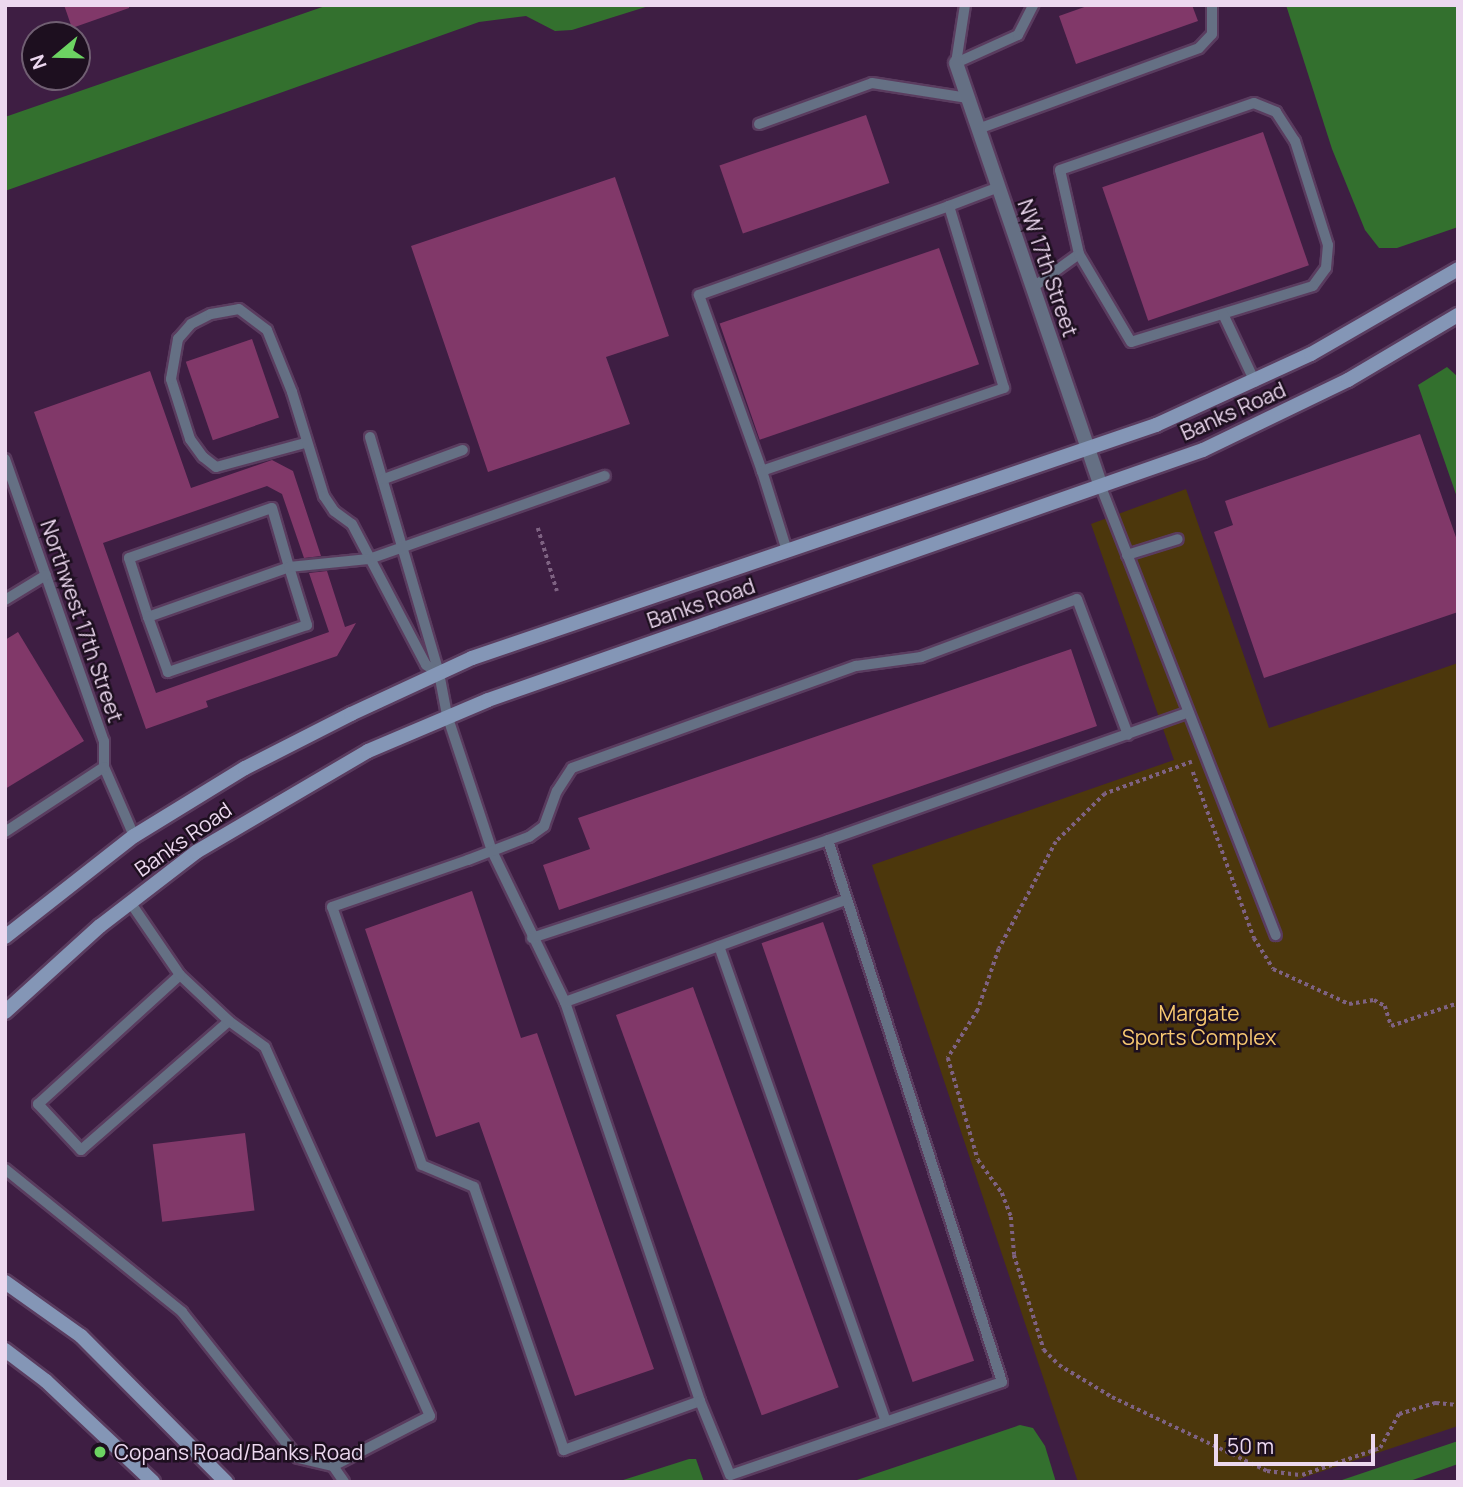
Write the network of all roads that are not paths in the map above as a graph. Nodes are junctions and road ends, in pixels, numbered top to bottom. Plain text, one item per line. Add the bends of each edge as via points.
1 (965, 5) edge
2 (1033, 5) edge
3 (1212, 5) edge
4 (956, 63) junction
5 (968, 98) junction
6 (759, 124) dead end
7 (978, 129) junction
8 (999, 187) junction
9 (949, 206) junction
10 (1079, 254) junction
11 (1458, 269) edge
12 (1032, 288) junction
13 (1223, 314) junction
14 (1458, 315) edge
15 (1255, 382) junction
16 (370, 438) dead end
17 (305, 443) junction
18 (1087, 449) junction
19 (463, 450) dead end
20 (5, 458) edge
21 (762, 471) junction
22 (605, 476) dead end
23 (384, 479) junction
24 (1101, 486) junction
25 (1178, 538) dead end
26 (401, 547) junction
27 (787, 551) junction
28 (1127, 555) junction
29 (369, 559) junction
30 (289, 567) junction
31 (46, 575) junction
32 (5, 600) edge
33 (148, 617) junction
34 (439, 673) junction
35 (1187, 713) junction
36 (447, 715) junction
37 (1128, 735) junction
38 (104, 767) junction
39 (5, 832) edge
40 (134, 836) junction
41 (828, 840) junction
42 (492, 851) junction
43 (846, 900) junction
44 (130, 902) junction
45 (1276, 935) dead end
46 (5, 937) edge
47 (532, 938) junction
48 (719, 946) junction
49 (180, 975) junction
50 (565, 1002) junction
51 (5, 1012) edge
52 (229, 1021) junction
53 (5, 1169) edge
54 (5, 1282) edge
55 (5, 1350) edge
56 (700, 1401) junction
57 (886, 1419) junction
58 (333, 1466) junction
59 (151, 1481) edge
60 (226, 1482) edge
61 (344, 1482) edge

1 - 4 lane
2 - 4 lane via 1018,36
3 - 7 lane via 1212,34 1199,48
4 - 5 street, NW 17th Street
5 - 6 lane via 872,83
5 - 7 street, NW 17th Street
7 - 8 street, NW 17th Street
8 - 9 lane
8 - 12 street, NW 17th Street
9 - 21 lane via 1004,388
9 - 21 lane via 699,295
10 - 12 lane
10 - 13 lane via 1130,342
10 - 13 lane via 1060,170 1254,103 1276,113 1295,141 1328,245 1326,268 1313,286
11 - 15 street, Banks Road
12 - 18 street, NW 17th Street
13 - 15 lane
14 - 24 street, Banks Road via 1277,416 1203,450
15 - 18 street, Banks Road
16 - 23 lane
17 - 17 lane via 292,392 267,330 239,309 211,314 191,324 178,339 171,379 190,439 203,457 216,467
17 - 29 lane via 324,496 334,511 352,524
18 - 24 street, NW 17th Street
18 - 27 street, Banks Road
19 - 23 lane
20 - 31 lane, Northwest 17th Street
21 - 27 lane
22 - 26 lane
23 - 26 lane
24 - 28 lane
24 - 36 street, Banks Road
25 - 28 lane
26 - 29 lane
26 - 34 lane
27 - 34 street, Banks Road
28 - 35 lane
29 - 30 lane
29 - 34 lane via 426,666
30 - 33 lane
30 - 33 lane via 307,625 168,672
30 - 33 lane via 272,508 129,558
31 - 32 lane
31 - 38 lane, Northwest 17th Street via 104,741
34 - 36 lane
34 - 40 street, Banks Road via 245,768
35 - 37 lane
35 - 45 lane
36 - 42 lane
36 - 44 street, Banks Road via 356,757 263,809
37 - 41 lane
37 - 42 lane via 1077,599 920,657 856,666 572,768 557,791 544,826
38 - 39 lane
38 - 40 lane, Northwest 17th Street
40 - 46 street, Banks Road
41 - 43 lane
41 - 47 lane
42 - 47 lane
42 - 56 lane via 332,907 422,1165 474,1187 564,1450
43 - 48 lane
43 - 57 lane via 1002,1382
44 - 49 lane
44 - 51 street, Banks Road
47 - 50 lane
48 - 50 lane
48 - 57 lane
49 - 52 lane
49 - 52 lane via 38,1104 81,1150
50 - 56 lane
52 - 58 lane via 265,1047 430,1416
53 - 58 lane via 182,1312 298,1458
54 - 60 street via 81,1336
55 - 59 street via 46,1381
56 - 57 lane via 730,1475
58 - 61 lane

